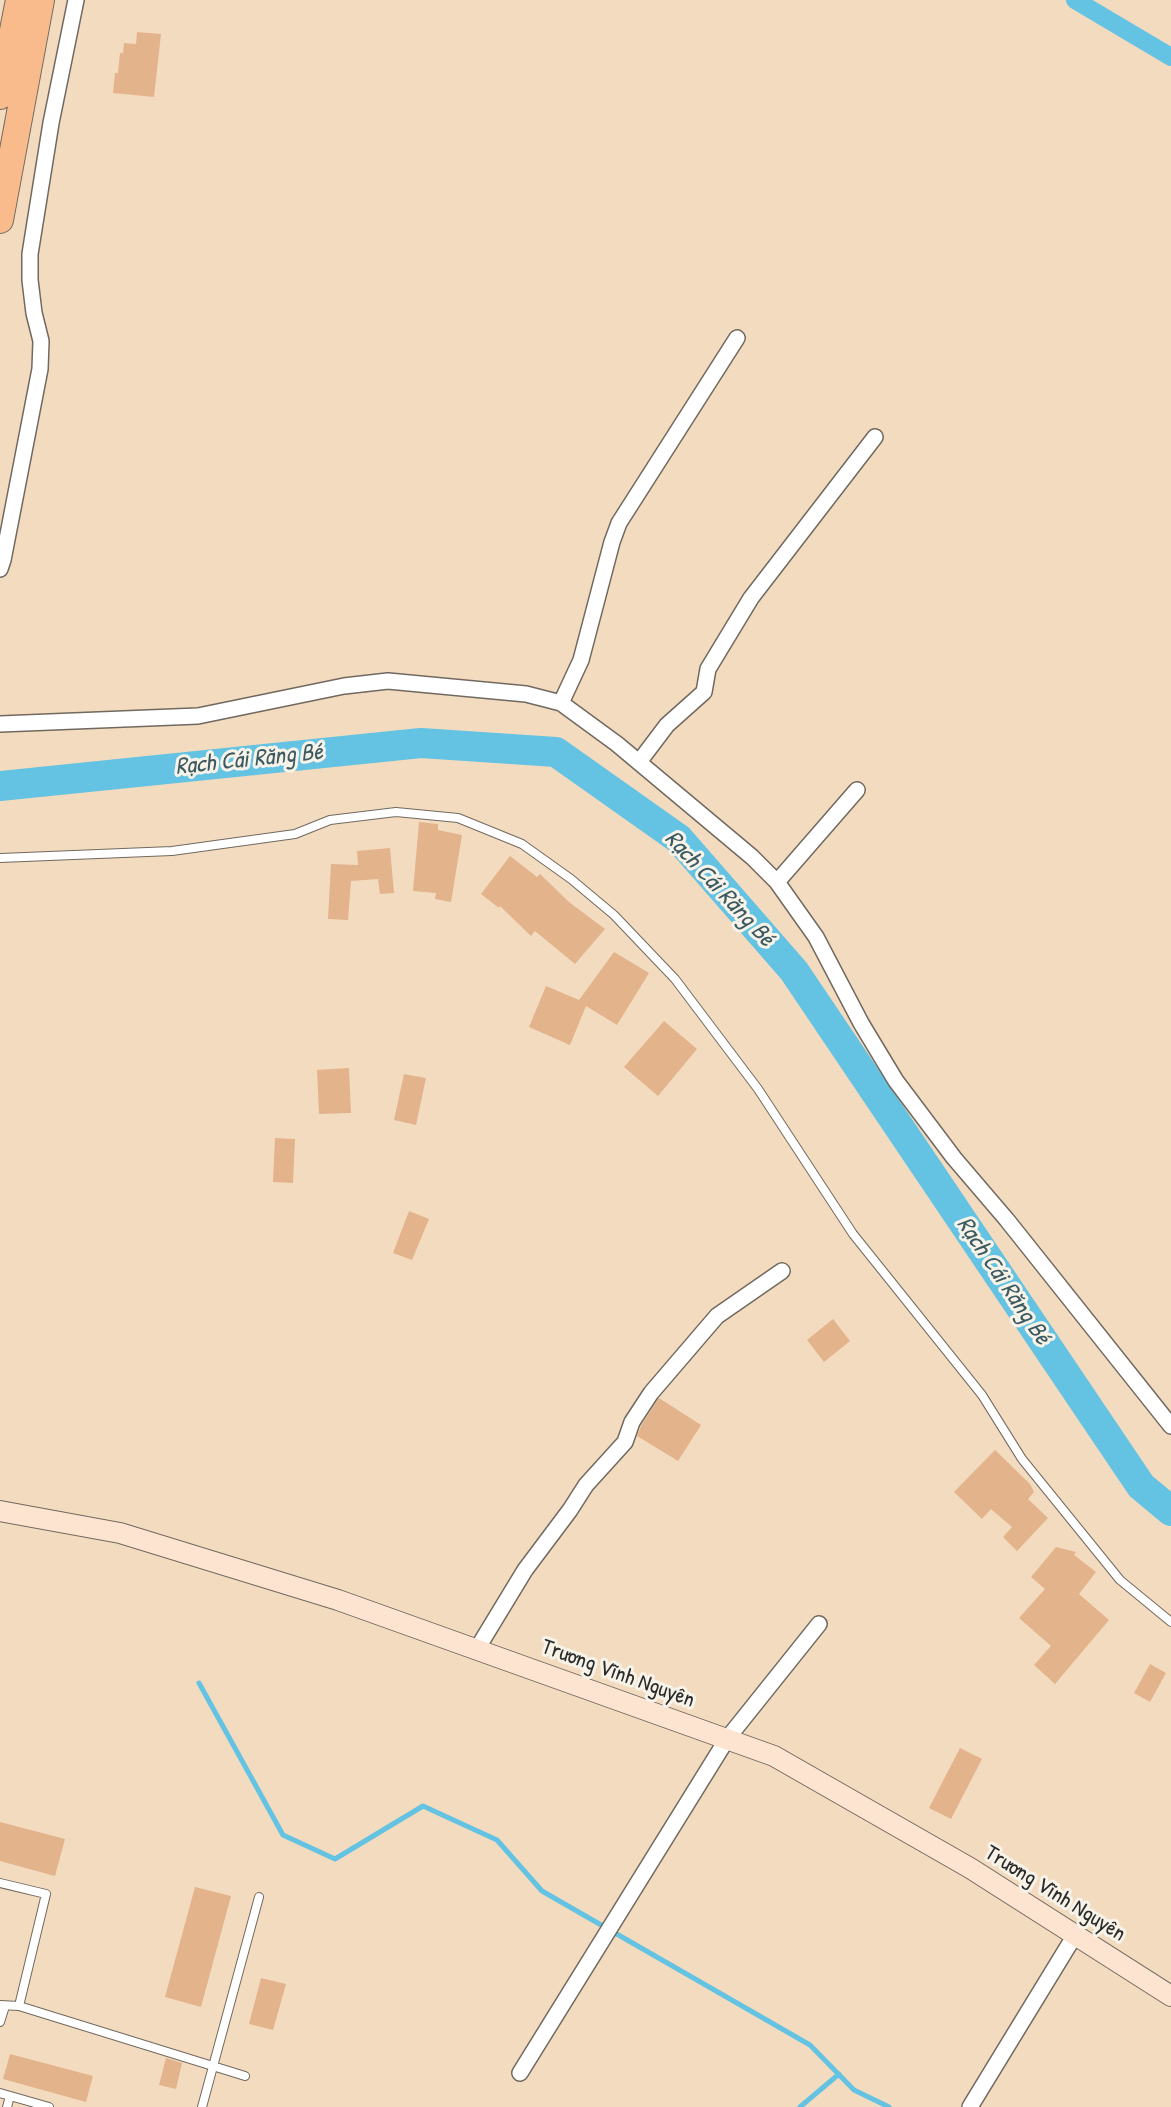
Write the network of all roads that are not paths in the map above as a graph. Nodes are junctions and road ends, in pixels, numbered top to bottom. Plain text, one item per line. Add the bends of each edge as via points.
1 (19, 0) edge
2 (42, 0) edge
3 (76, 0) edge
4 (0, 94) edge
5 (0, 220) edge
6 (738, 338) dead end
7 (875, 438) dead end
8 (0, 569) edge
9 (561, 704) junction
10 (0, 724) edge
11 (639, 762) junction
12 (857, 790) dead end
13 (0, 858) edge
14 (777, 882) junction
15 (782, 1272) dead end
16 (1171, 1426) edge
17 (0, 1511) edge
18 (1171, 1622) edge
19 (819, 1624) dead end
20 (477, 1649) junction
21 (727, 1739) junction
22 (0, 1883) edge
23 (259, 1897) dead end
24 (1075, 1935) junction
25 (1171, 1996) edge
26 (2, 2005) edge
27 (19, 2007) junction
28 (0, 2022) edge
29 (214, 2067) junction
30 (520, 2073) dead end
31 (245, 2076) dead end
32 (0, 2093) edge
33 (10, 2096) junction
34 (7, 2107) edge
35 (49, 2107) edge
36 (202, 2107) edge
37 (970, 2107) edge

1 - 4 highway
2 - 5 highway
3 - 8 street via 30,254 33,302 41,341 40,369
6 - 9 street via 619,523 581,660
7 - 11 street via 751,598 708,669 704,692 667,726
9 - 10 street via 526,694 388,681 344,686 198,716
9 - 11 street
11 - 14 street
12 - 14 street
13 - 18 lane via 172,850 295,834 330,820 396,812 458,818 522,844 614,915 675,979 758,1089 853,1234 982,1395 1022,1459 1120,1580
14 - 16 street via 816,937 896,1081
15 - 20 street via 717,1316 651,1394 632,1422 625,1442 586,1485 525,1570
17 - 20 street, Trương Vĩnh Nguyên via 120,1533 338,1600
19 - 21 street
20 - 21 street, Trương Vĩnh Nguyên
21 - 24 street, Trương Vĩnh Nguyên via 774,1756 970,1868
21 - 30 street
22 - 27 lane via 46,1894
23 - 29 lane
24 - 25 street, Trương Vĩnh Nguyên
24 - 37 street
26 - 27 lane
26 - 28 lane
27 - 29 lane
29 - 31 lane
29 - 36 lane
32 - 33 lane
33 - 34 lane
33 - 35 lane

